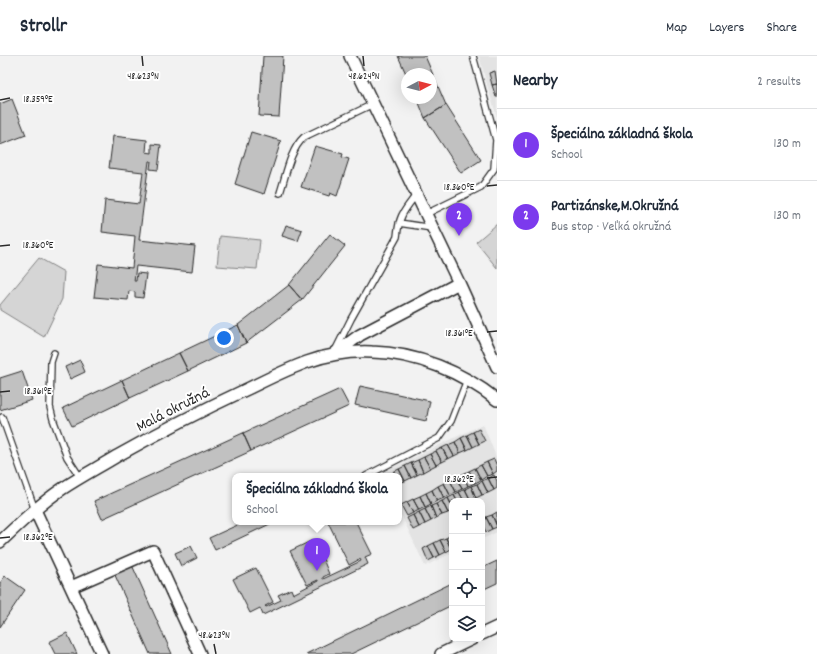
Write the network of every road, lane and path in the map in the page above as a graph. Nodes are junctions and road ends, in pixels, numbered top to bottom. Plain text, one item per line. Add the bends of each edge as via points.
1 (350, 56) edge
2 (473, 56) edge
3 (373, 104) junction
4 (280, 193) dead end
5 (416, 195) junction
6 (426, 214) junction
7 (399, 223) junction
8 (432, 228) junction
9 (459, 283) junction
10 (54, 353) dead end
11 (334, 354) junction
12 (497, 367) edge
13 (467, 380) junction
14 (497, 400) edge
15 (2, 417) dead end
16 (372, 473) edge
17 (80, 477) junction
18 (35, 510) junction
19 (0, 542) edge
20 (71, 587) junction
21 (497, 627) edge
22 (485, 633) edge
23 (466, 642) edge
24 (102, 654) edge
25 (200, 654) edge
26 (441, 654) edge

1 - 3 street
2 - 6 lane via 496,140 494,169 482,187
3 - 4 lane via 304,137 294,150
3 - 5 street
5 - 6 street
5 - 7 lane
6 - 8 street
7 - 8 lane
7 - 11 lane via 397,236
8 - 9 street
9 - 11 street, Malá okružná via 360,335
9 - 12 street
10 - 17 lane via 51,362 52,419
11 - 13 street, Malá okružná via 399,354 422,360
11 - 17 street, Malá okružná via 306,362 226,399 169,427
13 - 14 street, Malá okružná via 483,388
13 - 16 lane via 451,421 439,438
15 - 18 lane
17 - 18 street, Malá okružná
18 - 19 street, Malá okružná
18 - 20 street
20 - 24 street
20 - 25 street via 153,551
21 - 22 street
23 - 26 street

